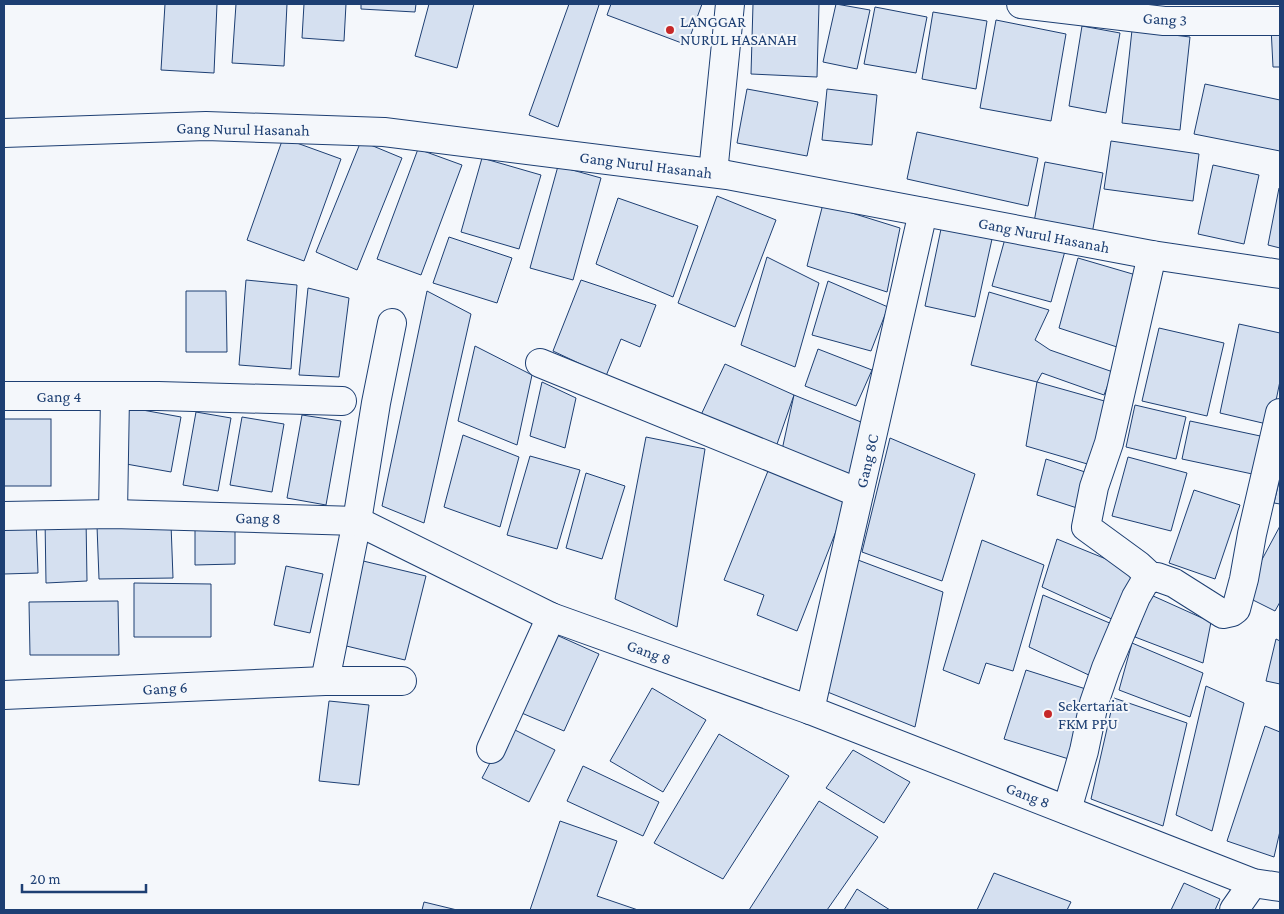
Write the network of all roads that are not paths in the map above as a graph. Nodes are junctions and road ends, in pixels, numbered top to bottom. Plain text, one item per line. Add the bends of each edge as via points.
1 (730, 4) edge
2 (1021, 4) edge
3 (1069, 7) edge
4 (1280, 21) edge
5 (4, 133) edge
6 (713, 173) junction
7 (923, 212) junction
8 (1152, 255) junction
9 (1280, 274) edge
10 (392, 323) dead end
11 (540, 363) dead end
12 (4, 396) edge
13 (115, 396) junction
14 (342, 401) dead end
15 (1280, 413) edge
16 (859, 493) junction
17 (114, 514) junction
18 (4, 516) edge
19 (358, 521) junction
20 (1151, 577) junction
21 (551, 617) junction
22 (326, 681) junction
23 (402, 681) dead end
24 (4, 695) edge
25 (810, 710) junction
26 (491, 749) dead end
27 (1068, 810) junction
28 (1253, 883) junction
29 (1280, 887) edge
30 (1234, 910) edge

1 - 6 street
2 - 3 street, Gang 3
3 - 4 street, Gang 3 via 1164,21
5 - 6 street, Gang Nurul Hasanah via 206,126 384,132
6 - 7 street, Gang Nurul Hasanah
7 - 8 street, Gang Nurul Hasanah
7 - 16 street, Gang 8C
8 - 9 street, Gang Nurul Hasanah
8 - 20 street via 1110,443 1094,487 1086,528
10 - 19 street
11 - 16 street
12 - 13 street, Gang 4
13 - 14 street, Gang 4
13 - 17 street
15 - 20 street via 1236,609 1223,614 1174,583
16 - 25 street, Gang 8C
17 - 18 street, Gang 8
17 - 19 street, Gang 8
19 - 21 street, Gang 8
19 - 22 street
20 - 27 street via 1142,586 1106,668 1094,703
21 - 25 street, Gang 8
21 - 26 street
22 - 23 street, Gang 6
22 - 24 street, Gang 6
25 - 27 street, Gang 8
27 - 28 street, Gang 8
28 - 29 street, Gang 8
28 - 30 street

